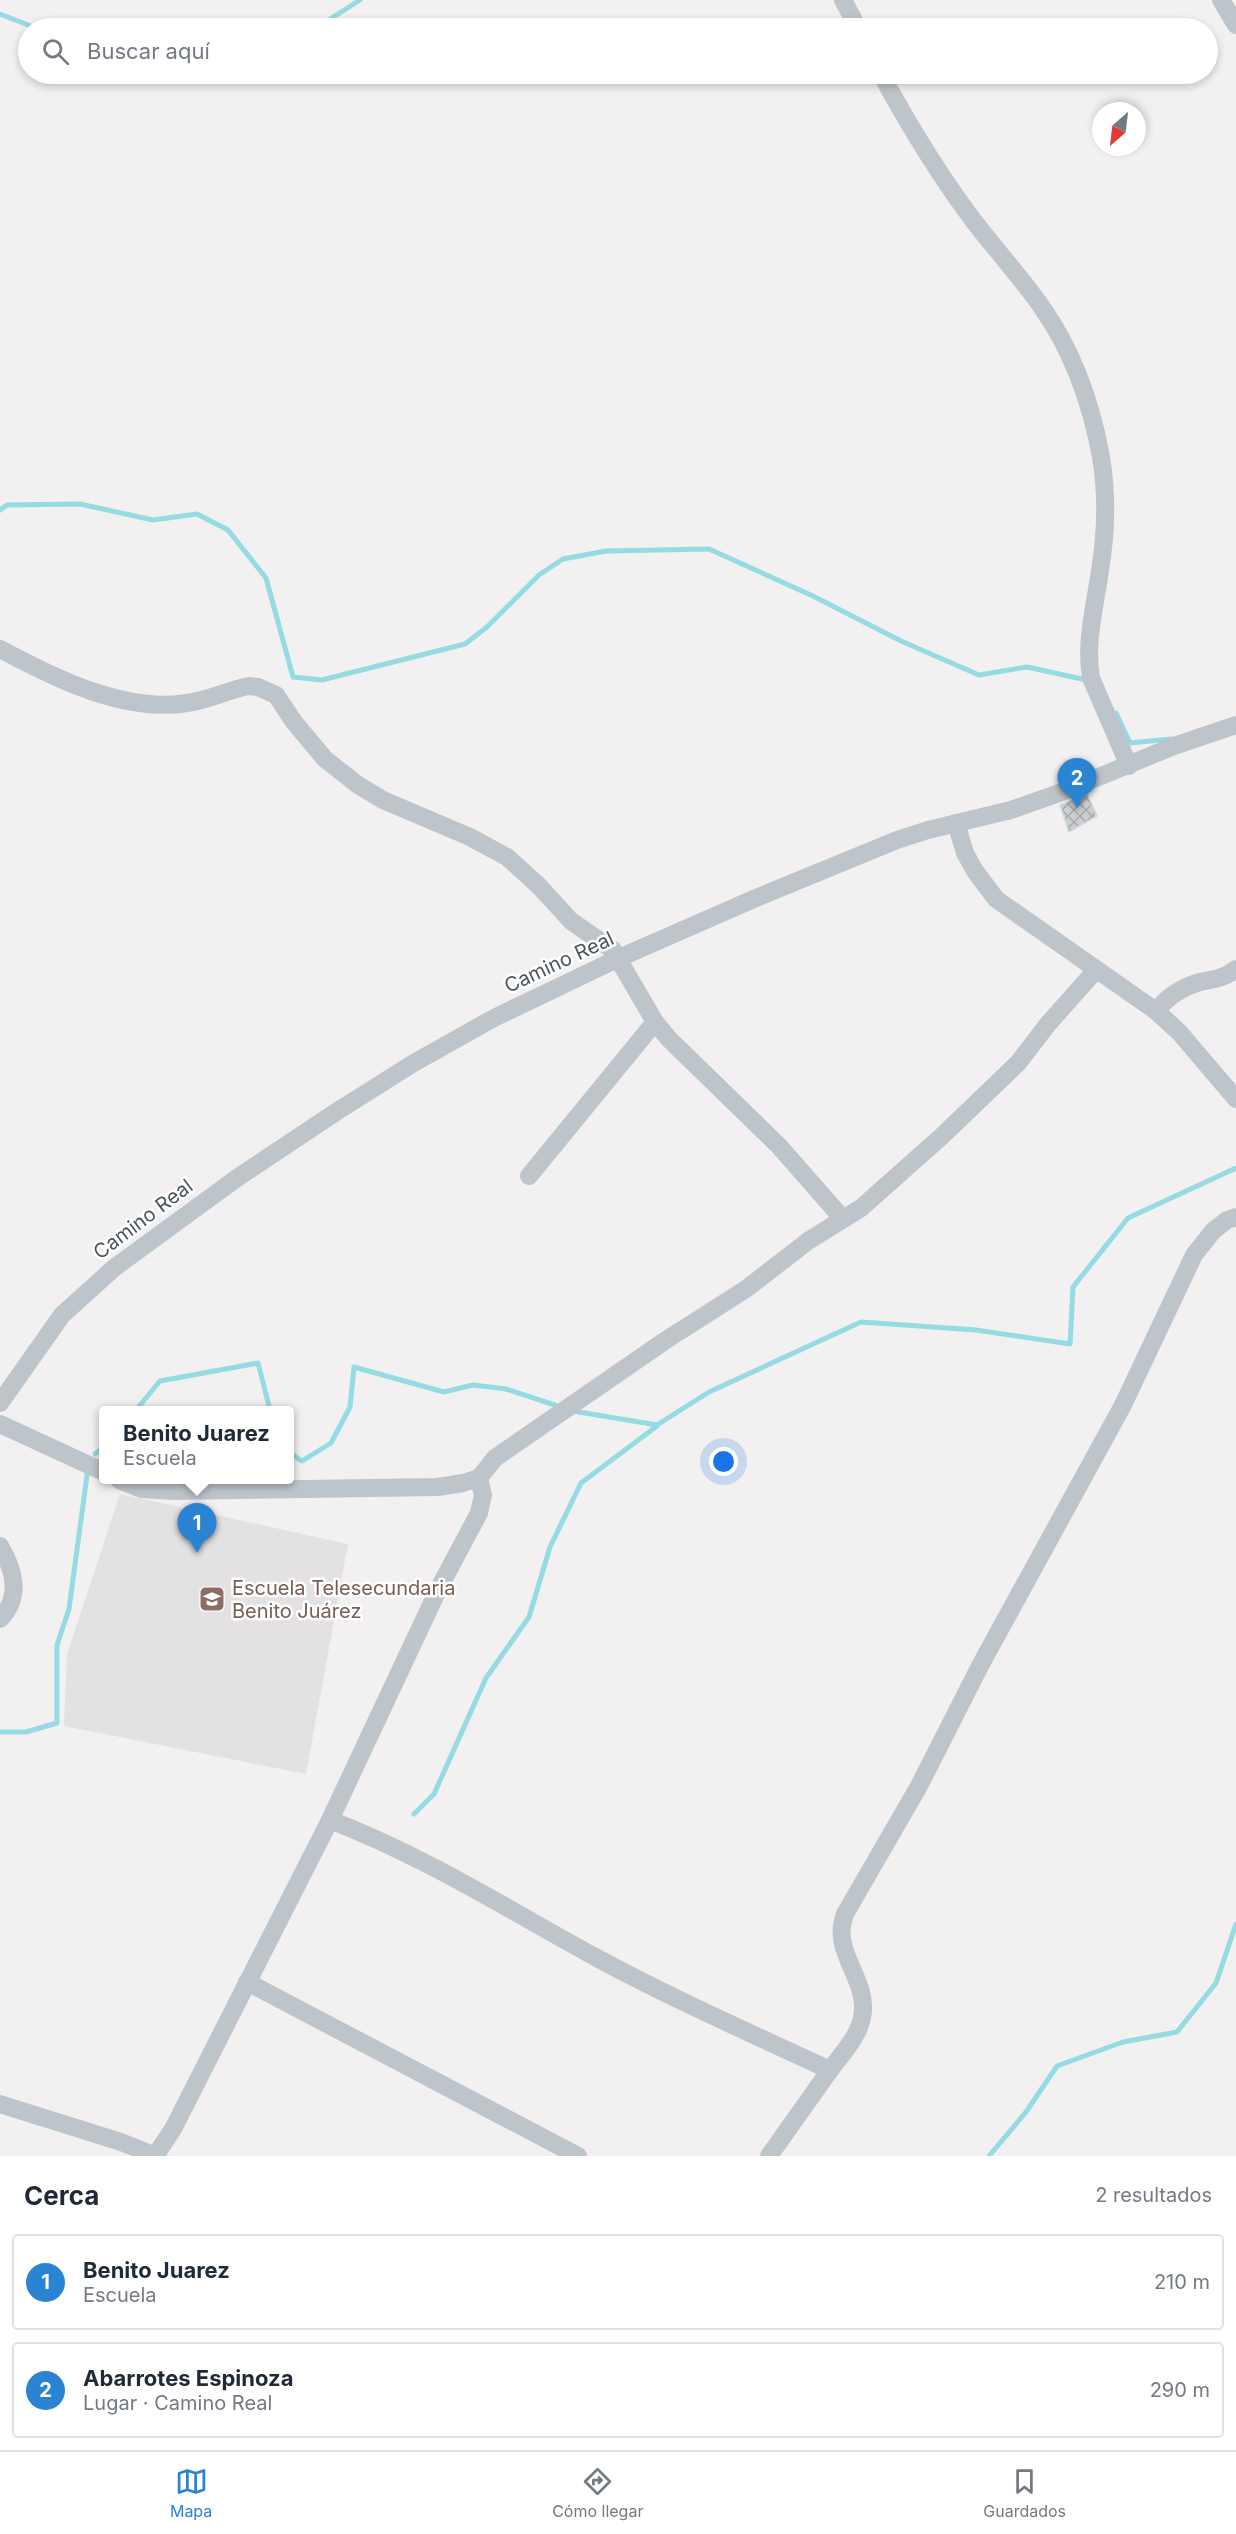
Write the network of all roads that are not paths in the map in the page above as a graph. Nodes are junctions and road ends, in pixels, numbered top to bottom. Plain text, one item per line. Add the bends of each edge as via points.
1 (843, 0) edge
2 (1221, 0) edge
3 (853, 18) edge
4 (1236, 25) edge
5 (887, 84) edge
6 (0, 649) edge
7 (1236, 725) edge
8 (1129, 766) junction
9 (956, 823) junction
10 (619, 958) junction
11 (1236, 969) edge
12 (1096, 970) junction
13 (1156, 1011) junction
14 (655, 1022) junction
15 (1236, 1099) edge
16 (529, 1176) dead end
17 (1236, 1217) edge
18 (843, 1219) junction
19 (0, 1403) edge
20 (0, 1424) edge
21 (99, 1470) edge
22 (479, 1478) junction
23 (132, 1484) edge
24 (0, 1546) edge
25 (0, 1619) edge
26 (330, 1820) junction
27 (247, 1982) junction
28 (831, 2070) junction
29 (0, 2104) edge
30 (155, 2156) edge
31 (578, 2156) edge
32 (769, 2156) edge

1 - 3 street
2 - 4 street
5 - 8 street via 955,195 1041,306 1078,372 1101,459 1105,520 1088,663
6 - 10 street via 83,687 137,702 187,704 249,686 268,691 282,702 307,739 338,771 383,800 478,840 507,857 540,886 563,914
7 - 8 street, Camino Real
8 - 9 street, Camino Real via 1011,810
9 - 10 street, Camino Real via 897,840
9 - 12 street via 965,853 996,899
10 - 14 street
10 - 19 street, Camino Real via 494,1018 412,1064 150,1240 62,1315
11 - 13 street via 1224,977 1187,987
12 - 13 street
12 - 18 street via 1018,1063 942,1136 861,1208
13 - 15 street
14 - 16 street
14 - 18 street via 778,1146
17 - 28 street via 1213,1231 1194,1255 1118,1415 981,1664 905,1813 845,1914 841,1942 856,1975 864,2008 857,2033
18 - 22 street via 495,1458
20 - 21 street
22 - 23 street via 438,1487 150,1491
22 - 26 street via 483,1494 479,1513 438,1590
24 - 25 street via 14,1574 15,1586
26 - 27 street
26 - 28 street via 428,1864 656,1989
27 - 30 street via 173,2129
27 - 31 street
28 - 32 street
29 - 30 street

